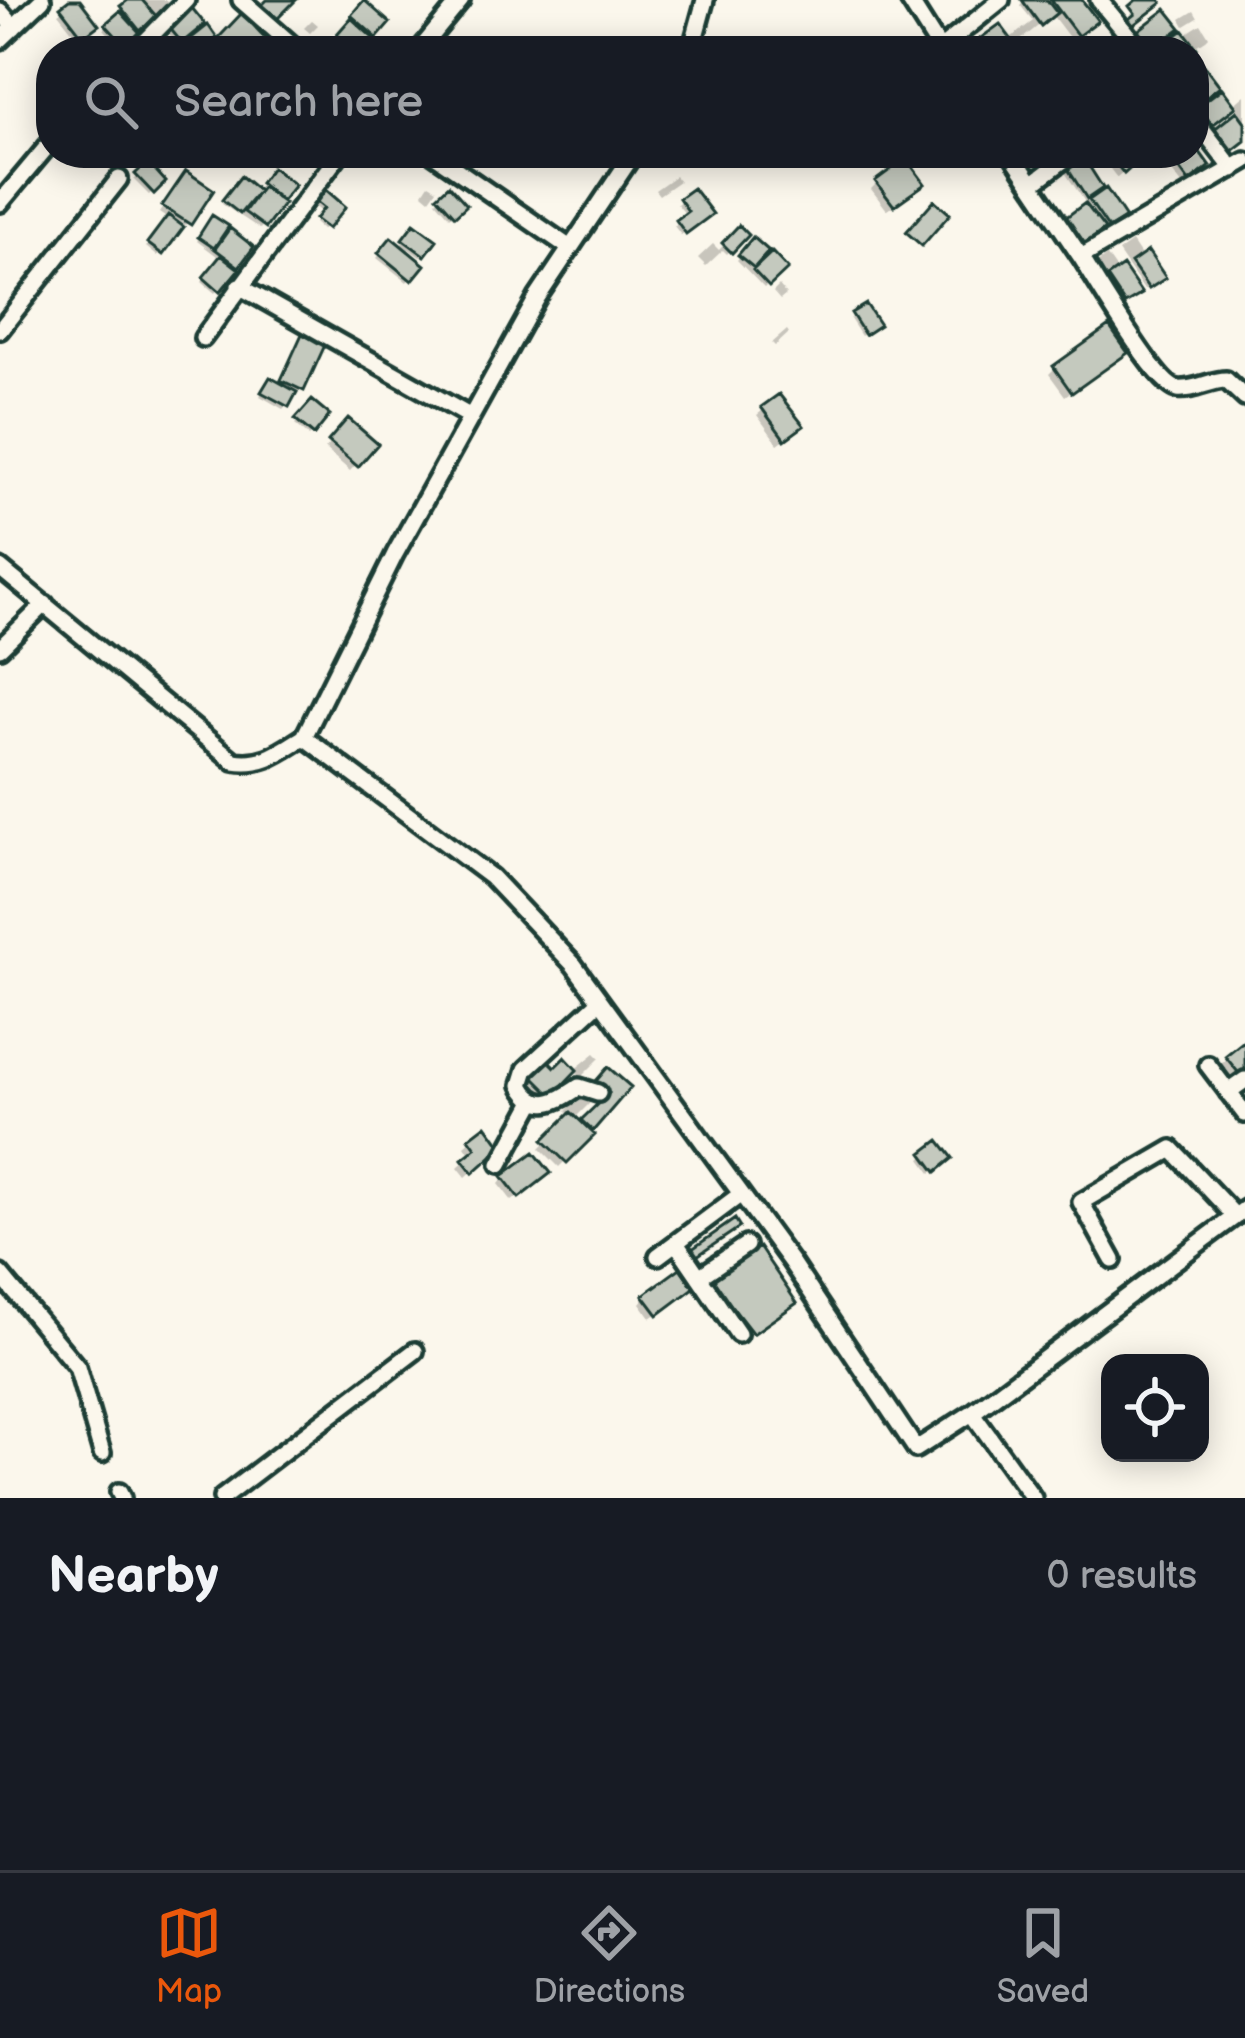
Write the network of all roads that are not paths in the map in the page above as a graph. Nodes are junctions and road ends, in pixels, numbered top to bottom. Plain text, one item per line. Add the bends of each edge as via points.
1 (42, 0) edge
2 (187, 0) edge
3 (241, 0) edge
4 (460, 0) edge
5 (705, 0) edge
6 (909, 0) edge
7 (1000, 0) edge
8 (1099, 0) edge
9 (0, 11) edge
10 (14, 27) junction
11 (151, 36) edge
12 (282, 36) edge
13 (431, 36) edge
14 (695, 36) edge
15 (931, 36) edge
16 (957, 36) edge
17 (1129, 36) edge
18 (0, 40) edge
19 (1209, 134) edge
20 (36, 160) edge
21 (1239, 165) edge
22 (329, 168) edge
23 (454, 168) edge
24 (624, 168) edge
25 (1021, 168) edge
26 (1053, 168) edge
27 (119, 179) dead end
28 (1032, 184) junction
29 (0, 203) edge
30 (570, 248) junction
31 (1081, 257) junction
32 (239, 286) junction
33 (0, 330) edge
34 (203, 338) dead end
35 (1245, 398) edge
36 (471, 417) junction
37 (0, 568) edge
38 (45, 604) junction
39 (0, 648) edge
40 (304, 736) junction
41 (600, 1001) junction
42 (1208, 1065) dead end
43 (1245, 1080) edge
44 (1228, 1092) junction
45 (598, 1093) dead end
46 (534, 1101) junction
47 (1245, 1114) edge
48 (500, 1163) dead end
49 (741, 1195) junction
50 (1240, 1212) edge
51 (676, 1244) junction
52 (746, 1245) dead end
53 (658, 1256) dead end
54 (1113, 1260) dead end
55 (0, 1274) edge
56 (699, 1277) junction
57 (738, 1334) dead end
58 (415, 1351) dead end
59 (972, 1413) junction
60 (102, 1453) dead end
61 (222, 1498) edge
62 (1033, 1498) edge

1 - 10 street
2 - 11 street
3 - 12 street
4 - 13 street
5 - 14 street
6 - 15 street
7 - 16 street
8 - 17 street
9 - 10 street
10 - 18 street
19 - 21 street
20 - 29 street
21 - 31 street
22 - 32 street
23 - 30 street
24 - 30 street
25 - 28 street
26 - 28 street
27 - 33 street
28 - 31 street
30 - 36 street
31 - 35 street via 1168,384 1226,380
32 - 34 street
32 - 36 street
36 - 40 street
37 - 38 street
38 - 39 street
38 - 40 street via 234,760 272,758
40 - 41 street via 490,877
41 - 46 street via 526,1069 521,1085
41 - 49 street
42 - 44 street
43 - 44 street
44 - 47 street
45 - 46 street via 579,1087 555,1103
46 - 48 street
49 - 51 street
49 - 59 street via 916,1449
50 - 54 street via 1172,1149 1081,1202
50 - 59 street
51 - 53 street
51 - 56 street
52 - 56 street
55 - 60 street via 77,1367
56 - 57 street
58 - 61 street
59 - 62 street

